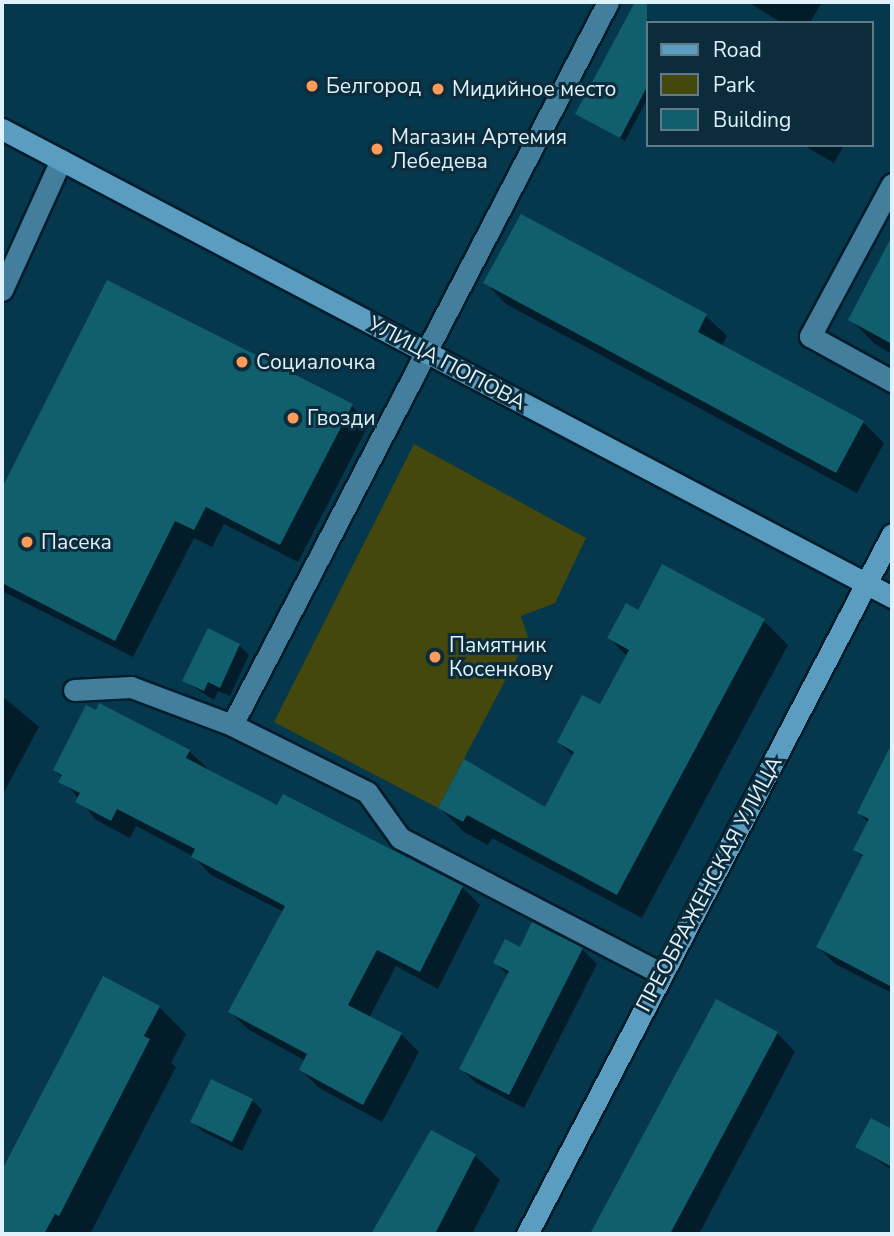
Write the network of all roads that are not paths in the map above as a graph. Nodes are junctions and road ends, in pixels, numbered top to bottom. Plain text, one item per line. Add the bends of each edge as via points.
1 (608, 2) edge
2 (2, 129) edge
3 (61, 160) junction
4 (892, 184) edge
5 (2, 290) edge
6 (425, 351) junction
7 (892, 381) edge
8 (892, 534) edge
9 (867, 583) junction
10 (892, 597) edge
11 (74, 690) dead end
12 (232, 725) junction
13 (662, 974) junction
14 (527, 1234) edge

1 - 6 street
2 - 3 main road, УЛИЦА ПОПОВА
3 - 5 street
3 - 6 main road, УЛИЦА ПОПОВА
4 - 7 street via 810,336
6 - 9 main road, УЛИЦА ПОПОВА
6 - 12 street
8 - 9 main road, ПРЕОБРАЖЕНСКАЯ УЛИЦА
9 - 10 main road, УЛИЦА ПОПОВА
9 - 13 main road, ПРЕОБРАЖЕНСКАЯ УЛИЦА
11 - 12 street via 131,687
12 - 13 street via 367,792 400,838
13 - 14 main road, ПРЕОБРАЖЕНСКАЯ УЛИЦА

